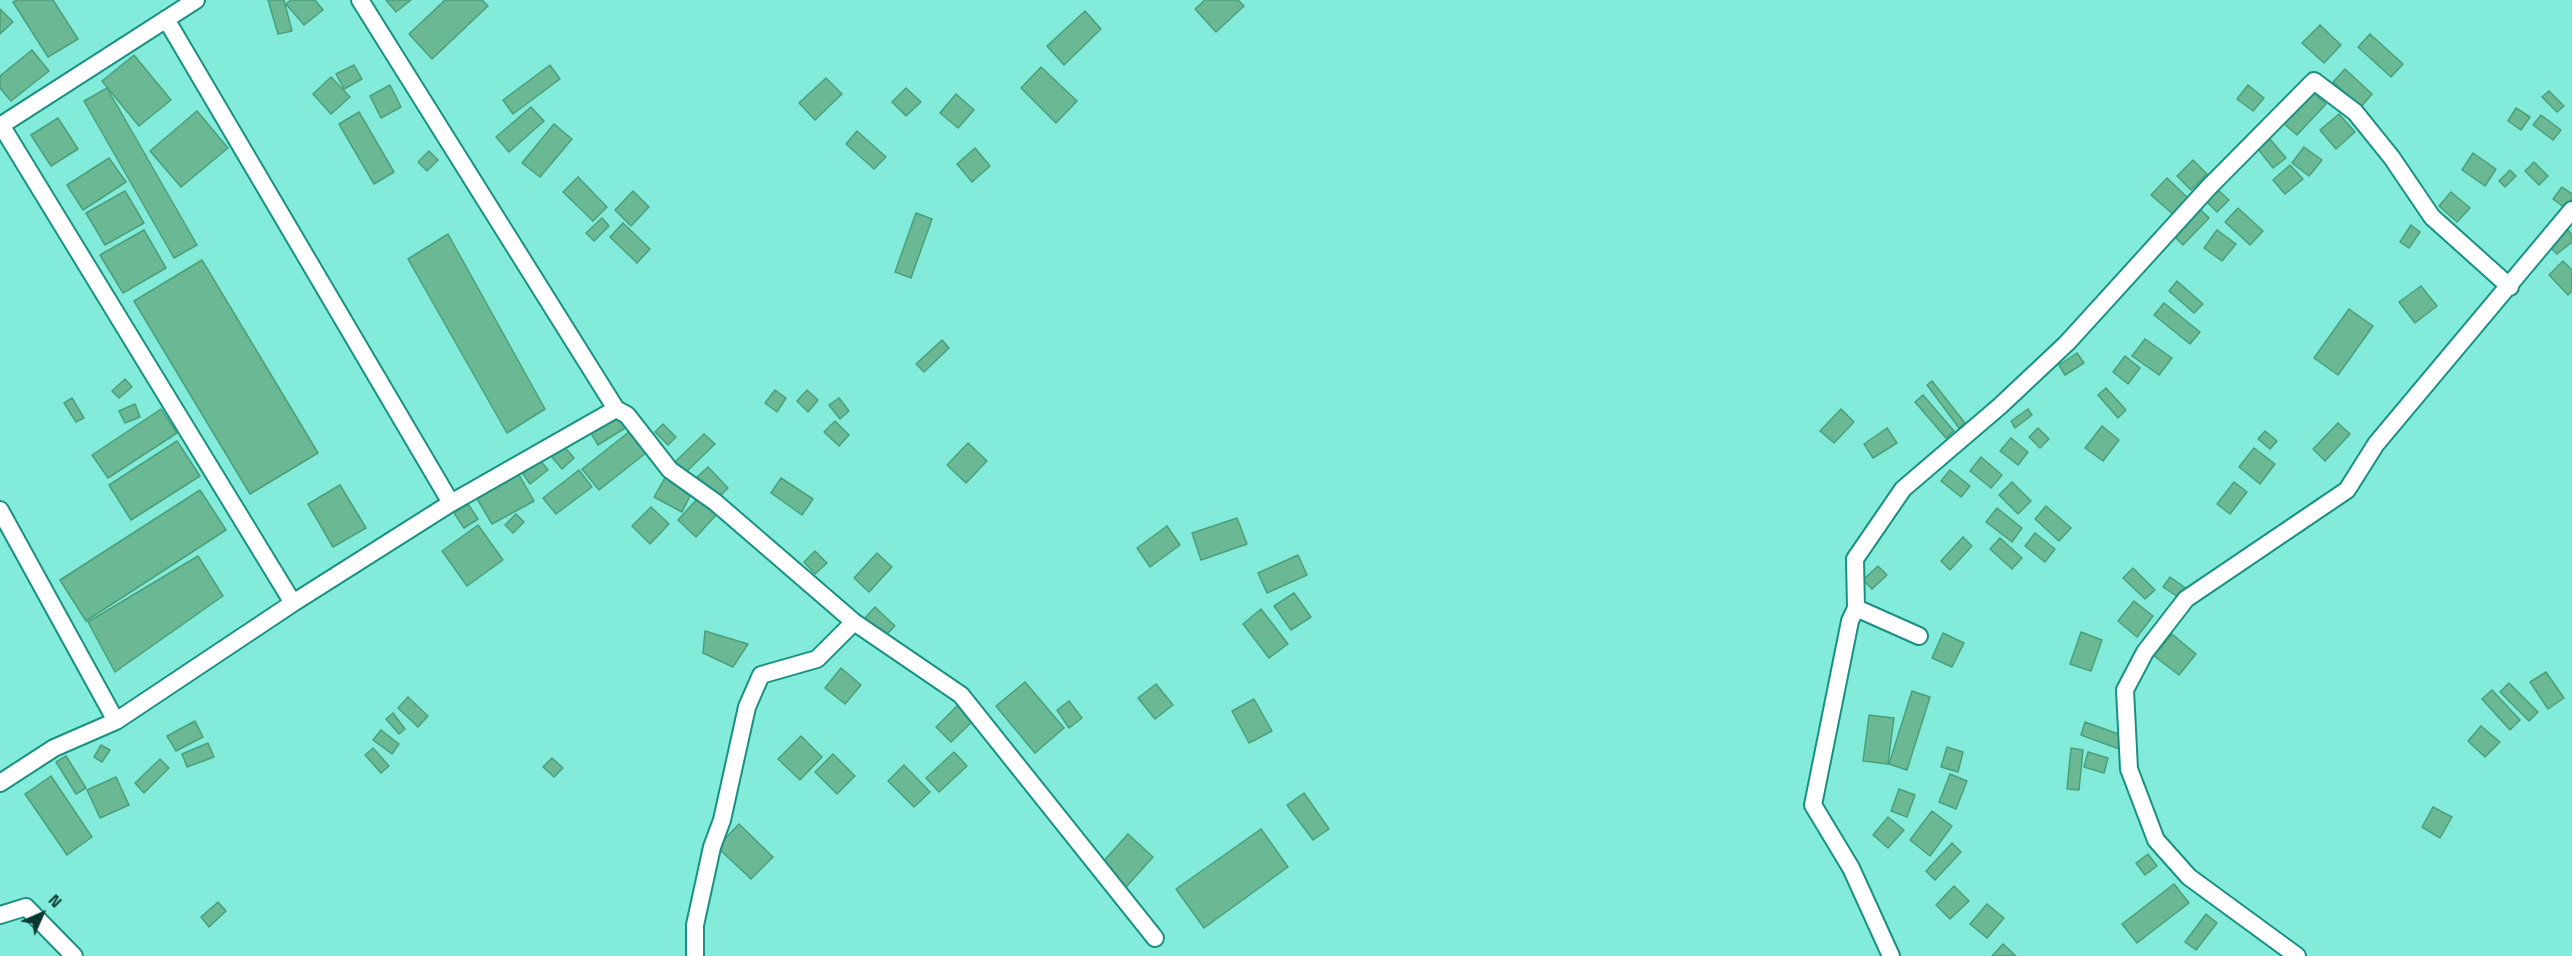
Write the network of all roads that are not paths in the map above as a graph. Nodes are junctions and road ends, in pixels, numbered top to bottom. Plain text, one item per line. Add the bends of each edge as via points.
1 (196, 0) edge
2 (360, 0) edge
3 (166, 19) junction
4 (0, 125) edge
5 (2572, 210) edge
6 (2510, 287) junction
7 (616, 409) junction
8 (450, 503) junction
9 (0, 510) edge
10 (293, 603) junction
11 (1856, 608) junction
12 (854, 622) junction
13 (1919, 636) dead end
14 (116, 722) junction
15 (0, 783) edge
16 (0, 915) edge
17 (1155, 938) dead end
18 (74, 956) edge
19 (695, 956) edge
20 (1892, 956) edge
21 (2297, 956) edge

1 - 3 street
2 - 7 street
3 - 4 street
3 - 8 street
4 - 10 street
5 - 6 street
6 - 11 street via 2432,218 2355,112 2314,81 2209,187 2067,343 1903,489 1855,559
6 - 21 street via 2376,444 2347,490 2186,599 2145,652 2126,690 2129,769 2156,840 2189,878
7 - 8 street
7 - 12 street via 627,415 670,470 715,502
8 - 10 street
9 - 14 street
10 - 14 street
11 - 13 street
11 - 20 street via 1850,621 1814,806 1851,868
12 - 17 street via 961,695
12 - 19 street via 817,659 761,675 747,707 723,820 712,847 695,925
14 - 15 street via 54,748
16 - 18 street via 26,907

